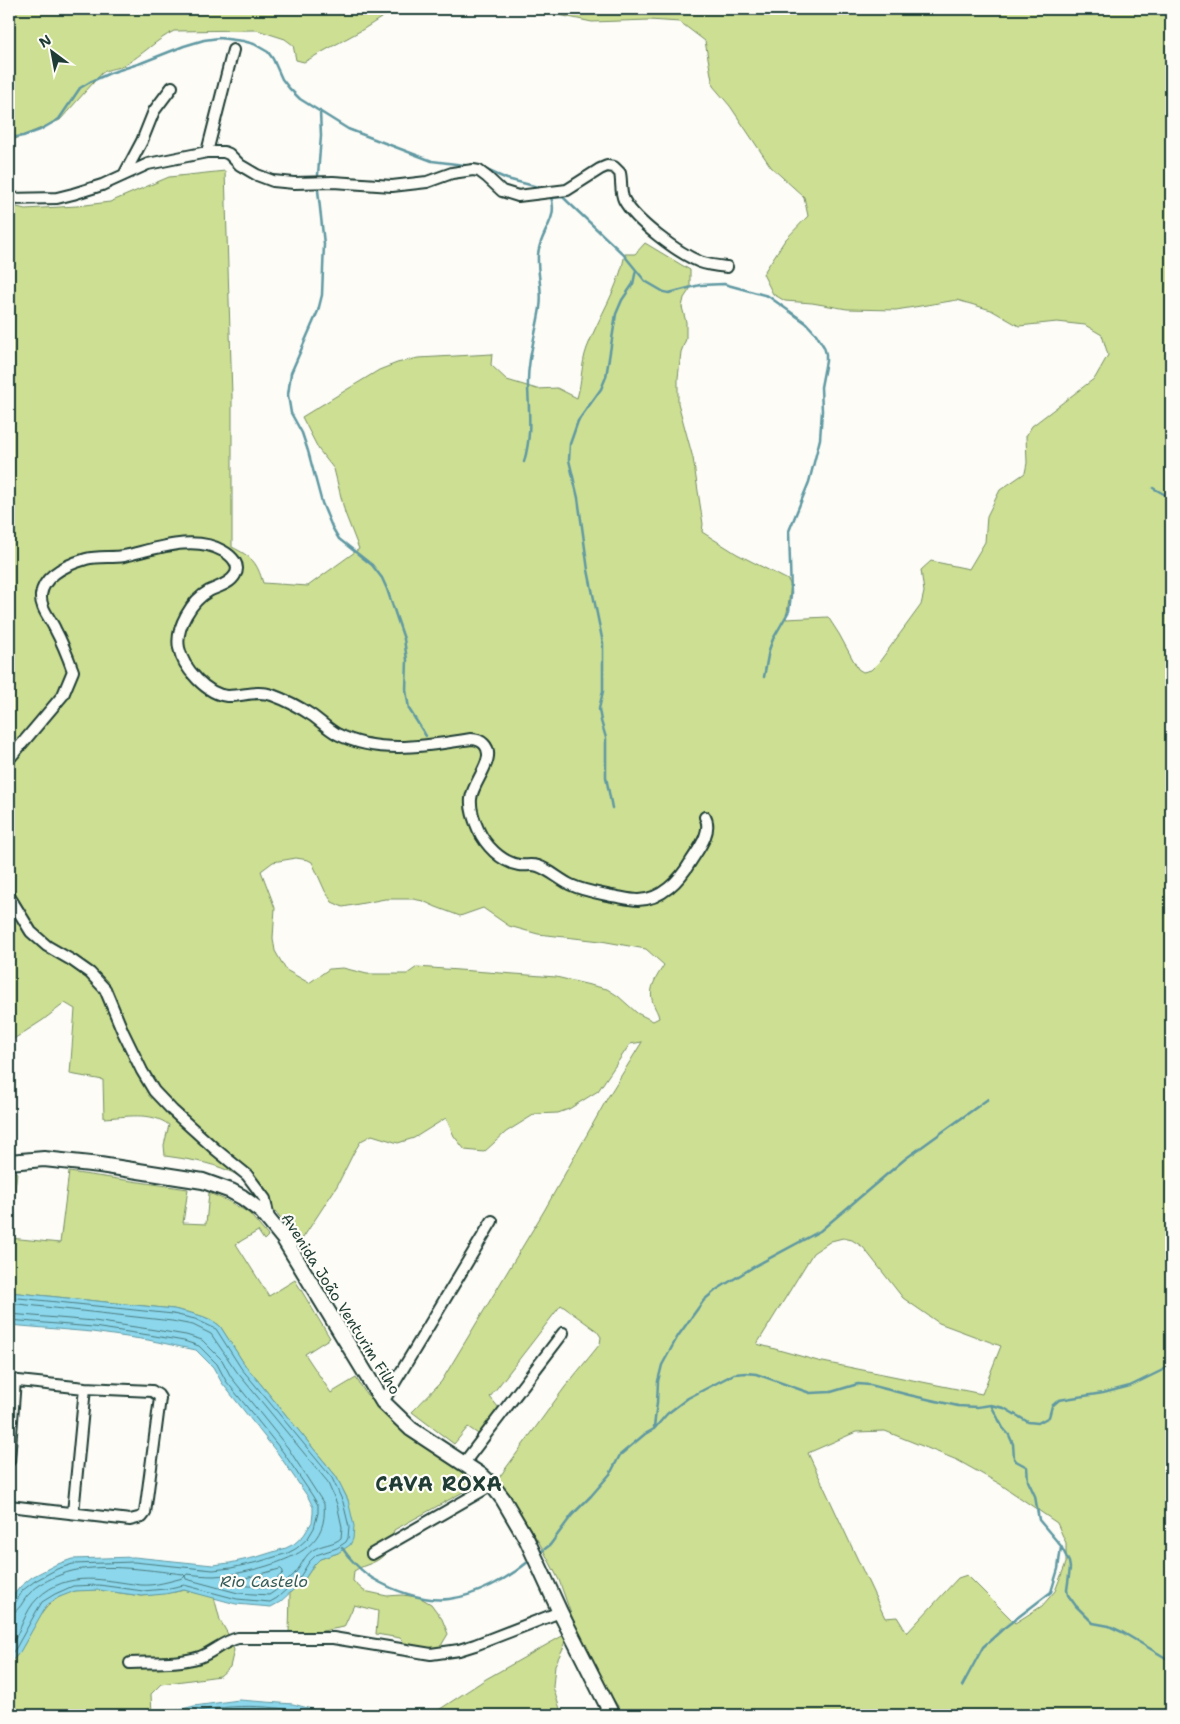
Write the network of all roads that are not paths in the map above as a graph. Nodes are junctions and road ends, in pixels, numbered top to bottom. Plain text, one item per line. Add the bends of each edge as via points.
1 (233, 50) dead end
2 (172, 87) dead end
3 (207, 152) junction
4 (124, 175) junction
5 (9, 199) edge
6 (727, 267) dead end
7 (9, 759) edge
8 (705, 817) dead end
9 (9, 896) edge
10 (9, 1162) edge
11 (269, 1220) junction
12 (492, 1221) dead end
13 (563, 1333) dead end
14 (12, 1380) edge
15 (85, 1388) junction
16 (383, 1402) junction
17 (9, 1461) edge
18 (464, 1463) junction
19 (492, 1485) junction
20 (9, 1506) edge
21 (73, 1513) junction
22 (372, 1554) dead end
23 (560, 1612) junction
24 (130, 1663) dead end
25 (612, 1715) edge

1 - 3 street
2 - 4 street via 154,111
3 - 4 street via 148,164
3 - 6 street via 229,154 240,165 273,181 392,186 427,182 473,170 487,176 502,191 518,196 566,190 600,169 614,167 620,173 624,200 650,229 700,262
4 - 5 street via 57,198
7 - 8 street via 63,695 73,671 44,611 41,596 43,587 54,574 87,559 117,557 186,543 211,545 230,556 237,568 235,576 207,592 185,615 179,647 195,678 218,695 260,692 281,698 339,735 370,744 402,748 471,739 480,741 489,751 489,758 473,788 474,820 485,842 505,859 519,865 538,866 572,886 590,891 638,900 649,898 674,884 685,870 707,831
9 - 11 street via 31,932 90,973 105,989 123,1032 154,1090 187,1124 247,1175 265,1199
10 - 11 street, Avenida João Venturim Filho via 44,1159 203,1181 242,1197
11 - 16 street, Avenida João Venturim Filho
12 - 16 street
13 - 18 street
14 - 15 street
14 - 17 street
15 - 21 street
15 - 21 street via 155,1392 160,1398 145,1513 139,1519 130,1520
16 - 18 street, Avenida João Venturim Filho via 411,1429
18 - 19 street, Avenida João Venturim Filho
19 - 22 street
19 - 23 street, Avenida João Venturim Filho via 520,1525
20 - 21 street
23 - 24 street via 475,1645 430,1654 333,1638 238,1638 195,1658
23 - 25 street, Avenida João Venturim Filho

